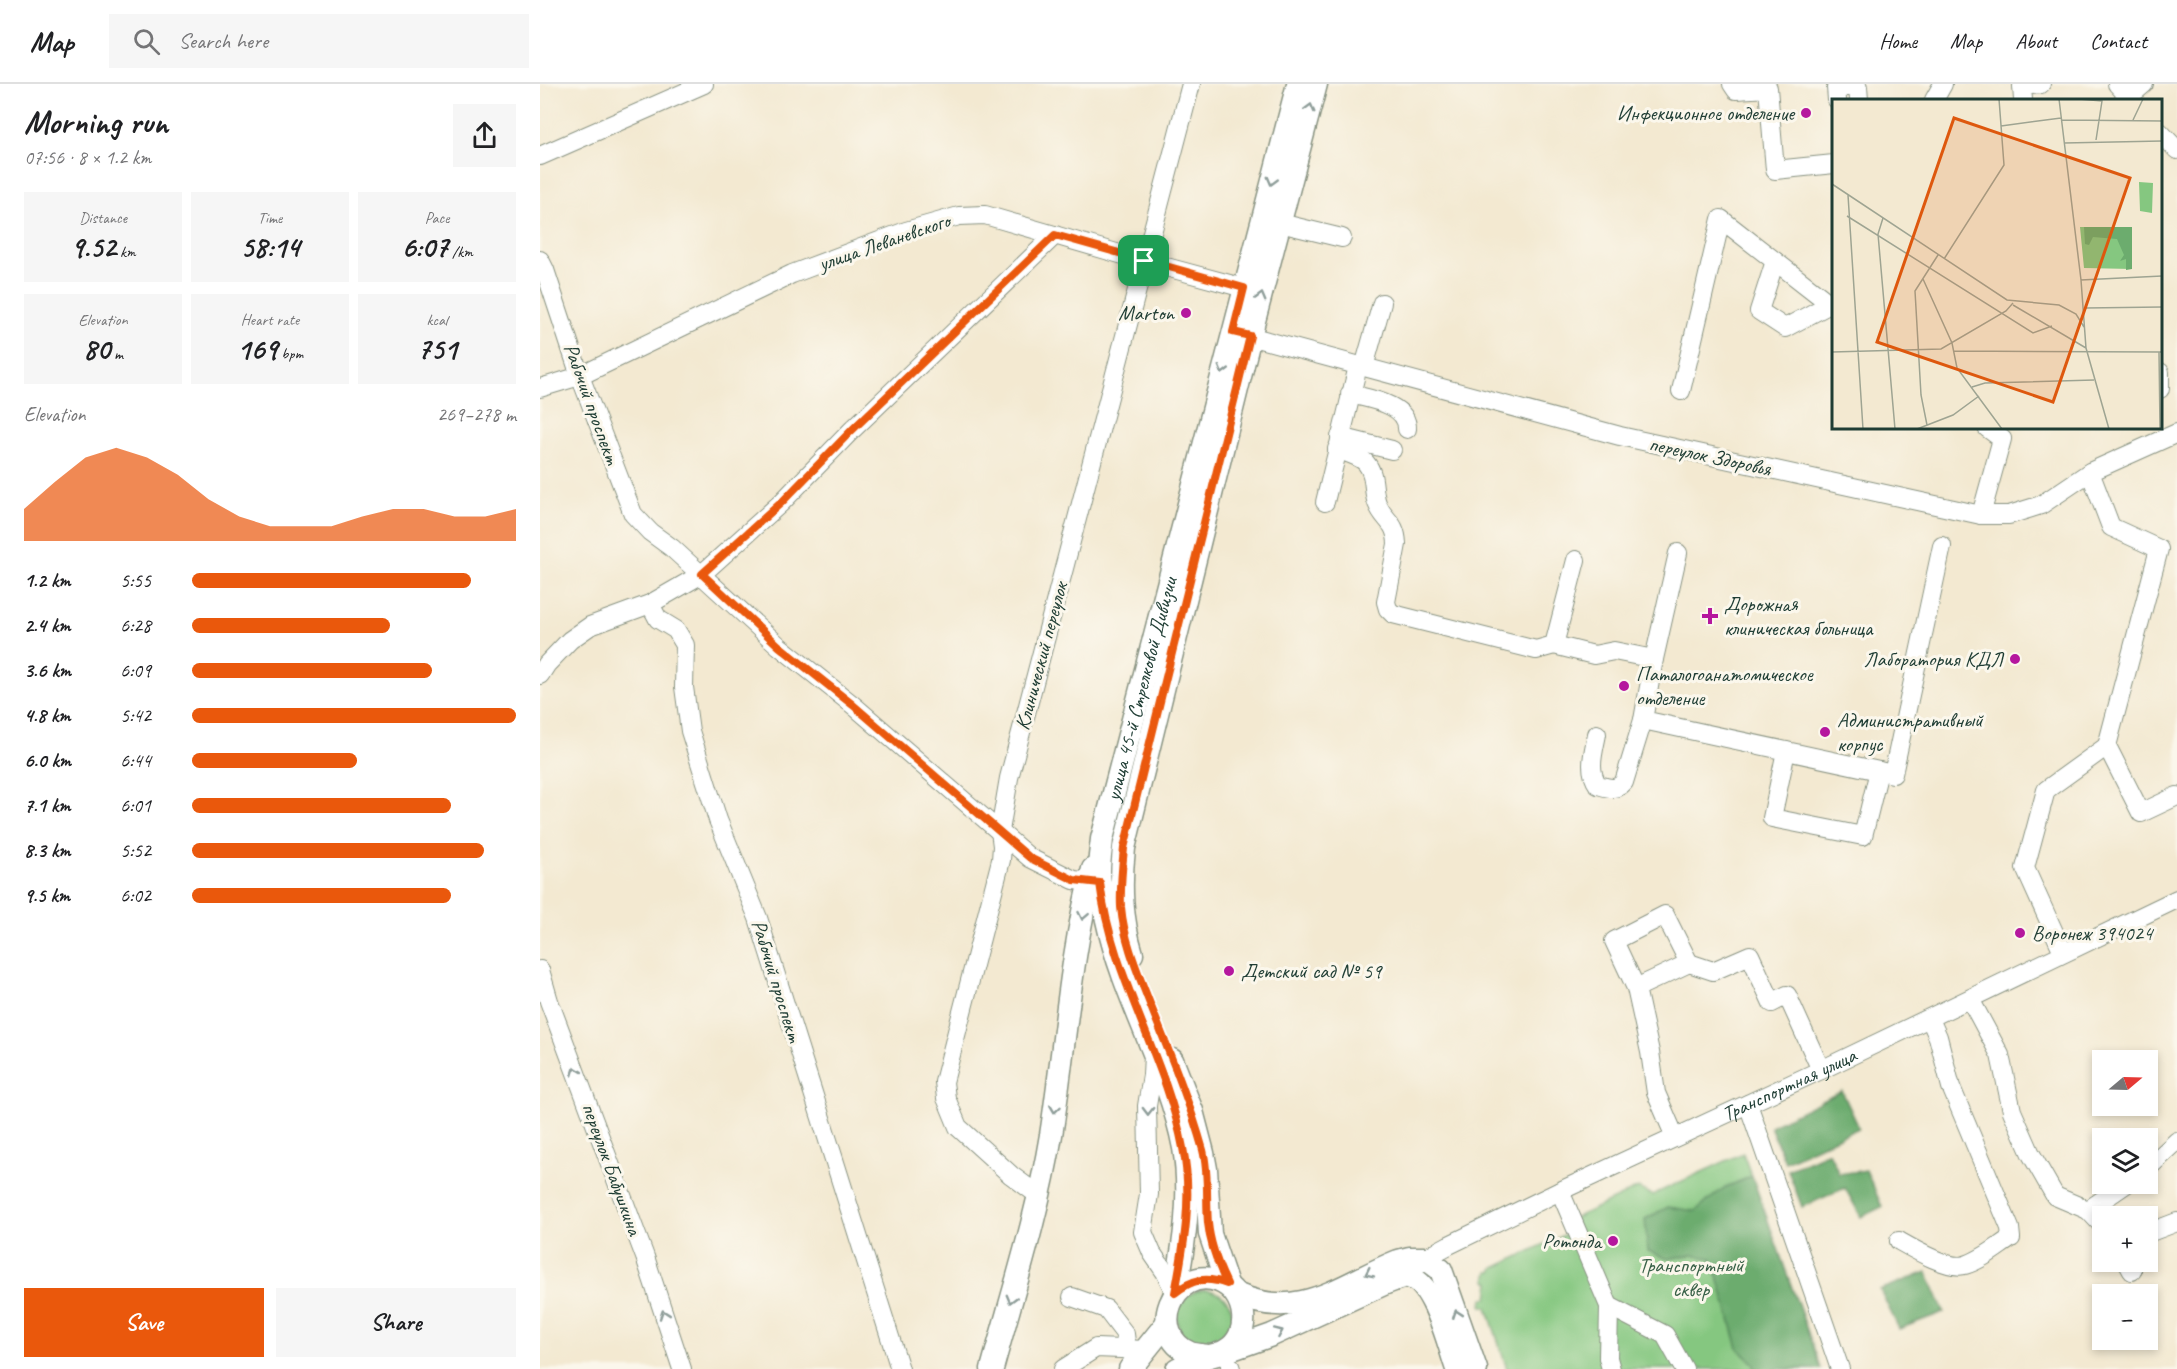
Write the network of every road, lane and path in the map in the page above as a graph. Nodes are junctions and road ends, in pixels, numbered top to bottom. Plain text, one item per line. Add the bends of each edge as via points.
1 (704, 84) edge
2 (1191, 84) edge
3 (1298, 84) edge
4 (1316, 84) edge
5 (1732, 84) edge
6 (1943, 84) edge
7 (2041, 84) edge
8 (2144, 84) edge
9 (2126, 95) edge
10 (1837, 99) edge
11 (1859, 99) edge
12 (1935, 99) edge
13 (2023, 99) edge
14 (2162, 134) edge
15 (2177, 150) edge
16 (540, 156) edge
17 (1832, 164) edge
18 (1280, 223) junction
19 (1055, 235) junction
20 (1342, 238) dead end
21 (540, 260) edge
22 (1144, 261) junction
23 (1775, 261) junction
24 (1244, 288) junction
25 (1382, 303) dead end
26 (1832, 305) edge
27 (1242, 334) junction
28 (1361, 366) junction
29 (580, 376) junction
30 (540, 388) edge
31 (1681, 391) dead end
32 (1350, 394) junction
33 (1407, 429) dead end
34 (1988, 429) edge
35 (2177, 433) edge
36 (1339, 443) junction
37 (1392, 450) dead end
38 (2090, 472) junction
39 (1325, 502) dead end
40 (1981, 515) junction
41 (1942, 546) dead end
42 (1678, 553) dead end
43 (1576, 560) dead end
44 (702, 574) junction
45 (650, 604) junction
46 (1554, 645) junction
47 (1654, 659) junction
48 (540, 675) edge
49 (1643, 720) junction
50 (1597, 734) dead end
51 (2107, 746) junction
52 (1786, 751) junction
53 (1879, 771) junction
54 (2177, 796) edge
55 (1000, 831) junction
56 (1104, 883) junction
57 (2177, 899) edge
58 (2063, 952) junction
59 (1689, 963) junction
60 (540, 970) edge
61 (1636, 988) junction
62 (1970, 999) junction
63 (1930, 1019) junction
64 (1154, 1053) junction
65 (1821, 1070) junction
66 (1748, 1104) junction
67 (1675, 1137) junction
68 (2177, 1141) edge
69 (2158, 1159) edge
70 (1560, 1191) junction
71 (2111, 1194) edge
72 (1038, 1195) junction
73 (2088, 1210) junction
74 (2092, 1214) edge
75 (2177, 1222) edge
76 (2158, 1229) edge
77 (1899, 1241) dead end
78 (1425, 1258) junction
79 (1405, 1277) junction
80 (1231, 1289) junction
81 (1175, 1293) junction
82 (1072, 1297) dead end
83 (1609, 1306) junction
84 (1167, 1323) junction
85 (1134, 1356) edge
86 (1223, 1361) edge
87 (682, 1369) edge
88 (900, 1369) edge
89 (992, 1369) edge
90 (1063, 1369) edge
91 (1178, 1369) edge
92 (1457, 1369) edge
93 (1476, 1369) edge
94 (1611, 1369) edge
95 (1684, 1369) edge
96 (1840, 1369) edge

1 - 16 street
2 - 22 street, Клинический переулок
3 -> 24 main road, улица 45-й Стрелковой Дивизии
18 -> 4 main road, улица 45-й Стрелковой Дивизии
5 - 17 street via 1736,90 1768,88 1775,170
6 - 12 street
7 - 13 street via 2022,86
8 - 9 street
10 - 11 street via 1836,87 1858,87
14 - 15 street
18 - 20 street
27 -> 18 main road, улица 45-й Стрелковой Дивизии
19 - 22 street, улица Леваневского
19 - 29 street, улица Леваневского via 985,215 959,216 906,231 792,274
19 - 44 street via 859,422 782,502
21 - 29 street, Рабочий проспект
22 - 24 street, улица Леваневского
22 - 55 street, Клинический переулок via 1009,778
23 - 26 street
23 - 26 street via 1759,311 1785,328
23 - 31 street via 1721,219
24 - 27 main road, улица 45-й Стрелковой Дивизии
25 - 28 street
27 - 28 street, переулок Здоровья
27 - 56 main road, улица 45-й Стрелковой Дивизии via 1124,848
27 -> 56 main road, улица 45-й Стрелковой Дивизии via 1102,839
28 - 32 street
28 - 40 street, переулок Здоровья via 1620,436
29 - 30 street, улица Леваневского
29 - 44 street, Рабочий проспект via 633,514
32 - 33 street via 1387,404 1402,415
32 - 36 street
34 - 40 street via 2002,439
35 - 38 street, переулок Здоровья
36 - 37 street
36 - 39 street
36 - 46 street via 1369,467 1378,506 1397,534 1386,602 1393,614 1536,650
38 - 40 street, переулок Здоровья via 2041,505 2009,515
38 - 51 street via 2111,527 2159,549
41 - 53 street via 1893,774
42 - 47 street
43 - 46 street
44 - 45 street
44 - 55 street via 779,646
45 - 48 street via 590,626 570,640
45 - 88 street, Рабочий проспект via 658,619 676,630 685,645 684,687 690,731 718,820 758,918
46 - 47 street via 1594,655 1614,651
47 - 49 street
49 - 50 street via 1624,782 1614,789 1598,785 1591,770
49 - 52 street
51 - 54 street via 2141,813
51 - 58 street via 2046,790 2025,868
52 - 53 street
52 - 53 street via 1772,818 1863,836
55 - 56 street via 1030,858 1047,867 1074,880
55 - 72 street, Клинический переулок via 1001,860 944,1082 958,1127
56 - 64 main road, улица 45-й Стрелковой Дивизии via 1111,937
56 -> 72 main road via 1081,924 1051,1136
56 - 80 main road, улица 45-й Стрелковой Дивизии via 1121,909 1137,969 1192,1112 1206,1169 1210,1234
57 - 58 street, Транспортная улица
58 - 62 street, Транспортная улица
59 - 61 street
59 - 61 street via 1665,915 1614,941
59 - 65 street via 1713,971 1750,955 1772,1003 1787,995
87 -> 60 street, переулок Бабушкина
61 - 67 street via 1656,1093
62 - 63 street, Транспортная улица
62 - 73 street via 2000,1055 2013,1112 2036,1163 2055,1196
63 - 65 street, Транспортная улица
63 - 77 street via 1951,1088 2011,1238 1963,1266 1930,1258
64 - 81 main road, улица 45-й Стрелковой Дивизии via 1184,1149 1187,1199
64 -> 81 street via 1147,1106 1149,1194 1143,1232
65 - 66 street, Транспортная улица
66 - 67 street, Транспортная улица
66 - 96 street
67 - 70 street, Транспортная улица
68 - 69 street
70 - 78 street, Транспортная улица
70 - 83 street
71 - 73 street
72 -> 89 main road
73 - 74 street
75 - 76 street
78 - 79 street, Транспортная улица
78 -> 80 main road via 1398,1261 1312,1301 1295,1304 1256,1302
93 -> 78 main road via 1441,1270
86 -> 79 main road via 1272,1335
79 - 92 main road via 1416,1280 1431,1296
80 - 81 main road via 1213,1279 1199,1279
80 - 86 main road via 1242,1307 1244,1323
81 - 84 main road
82 - 85 street via 1106,1309 1125,1334
83 - 94 street
83 - 95 street via 1665,1335
84 - 85 main road
84 - 86 main road via 1180,1347 1191,1354
85 - 90 street via 1096,1348
86 - 91 main road

